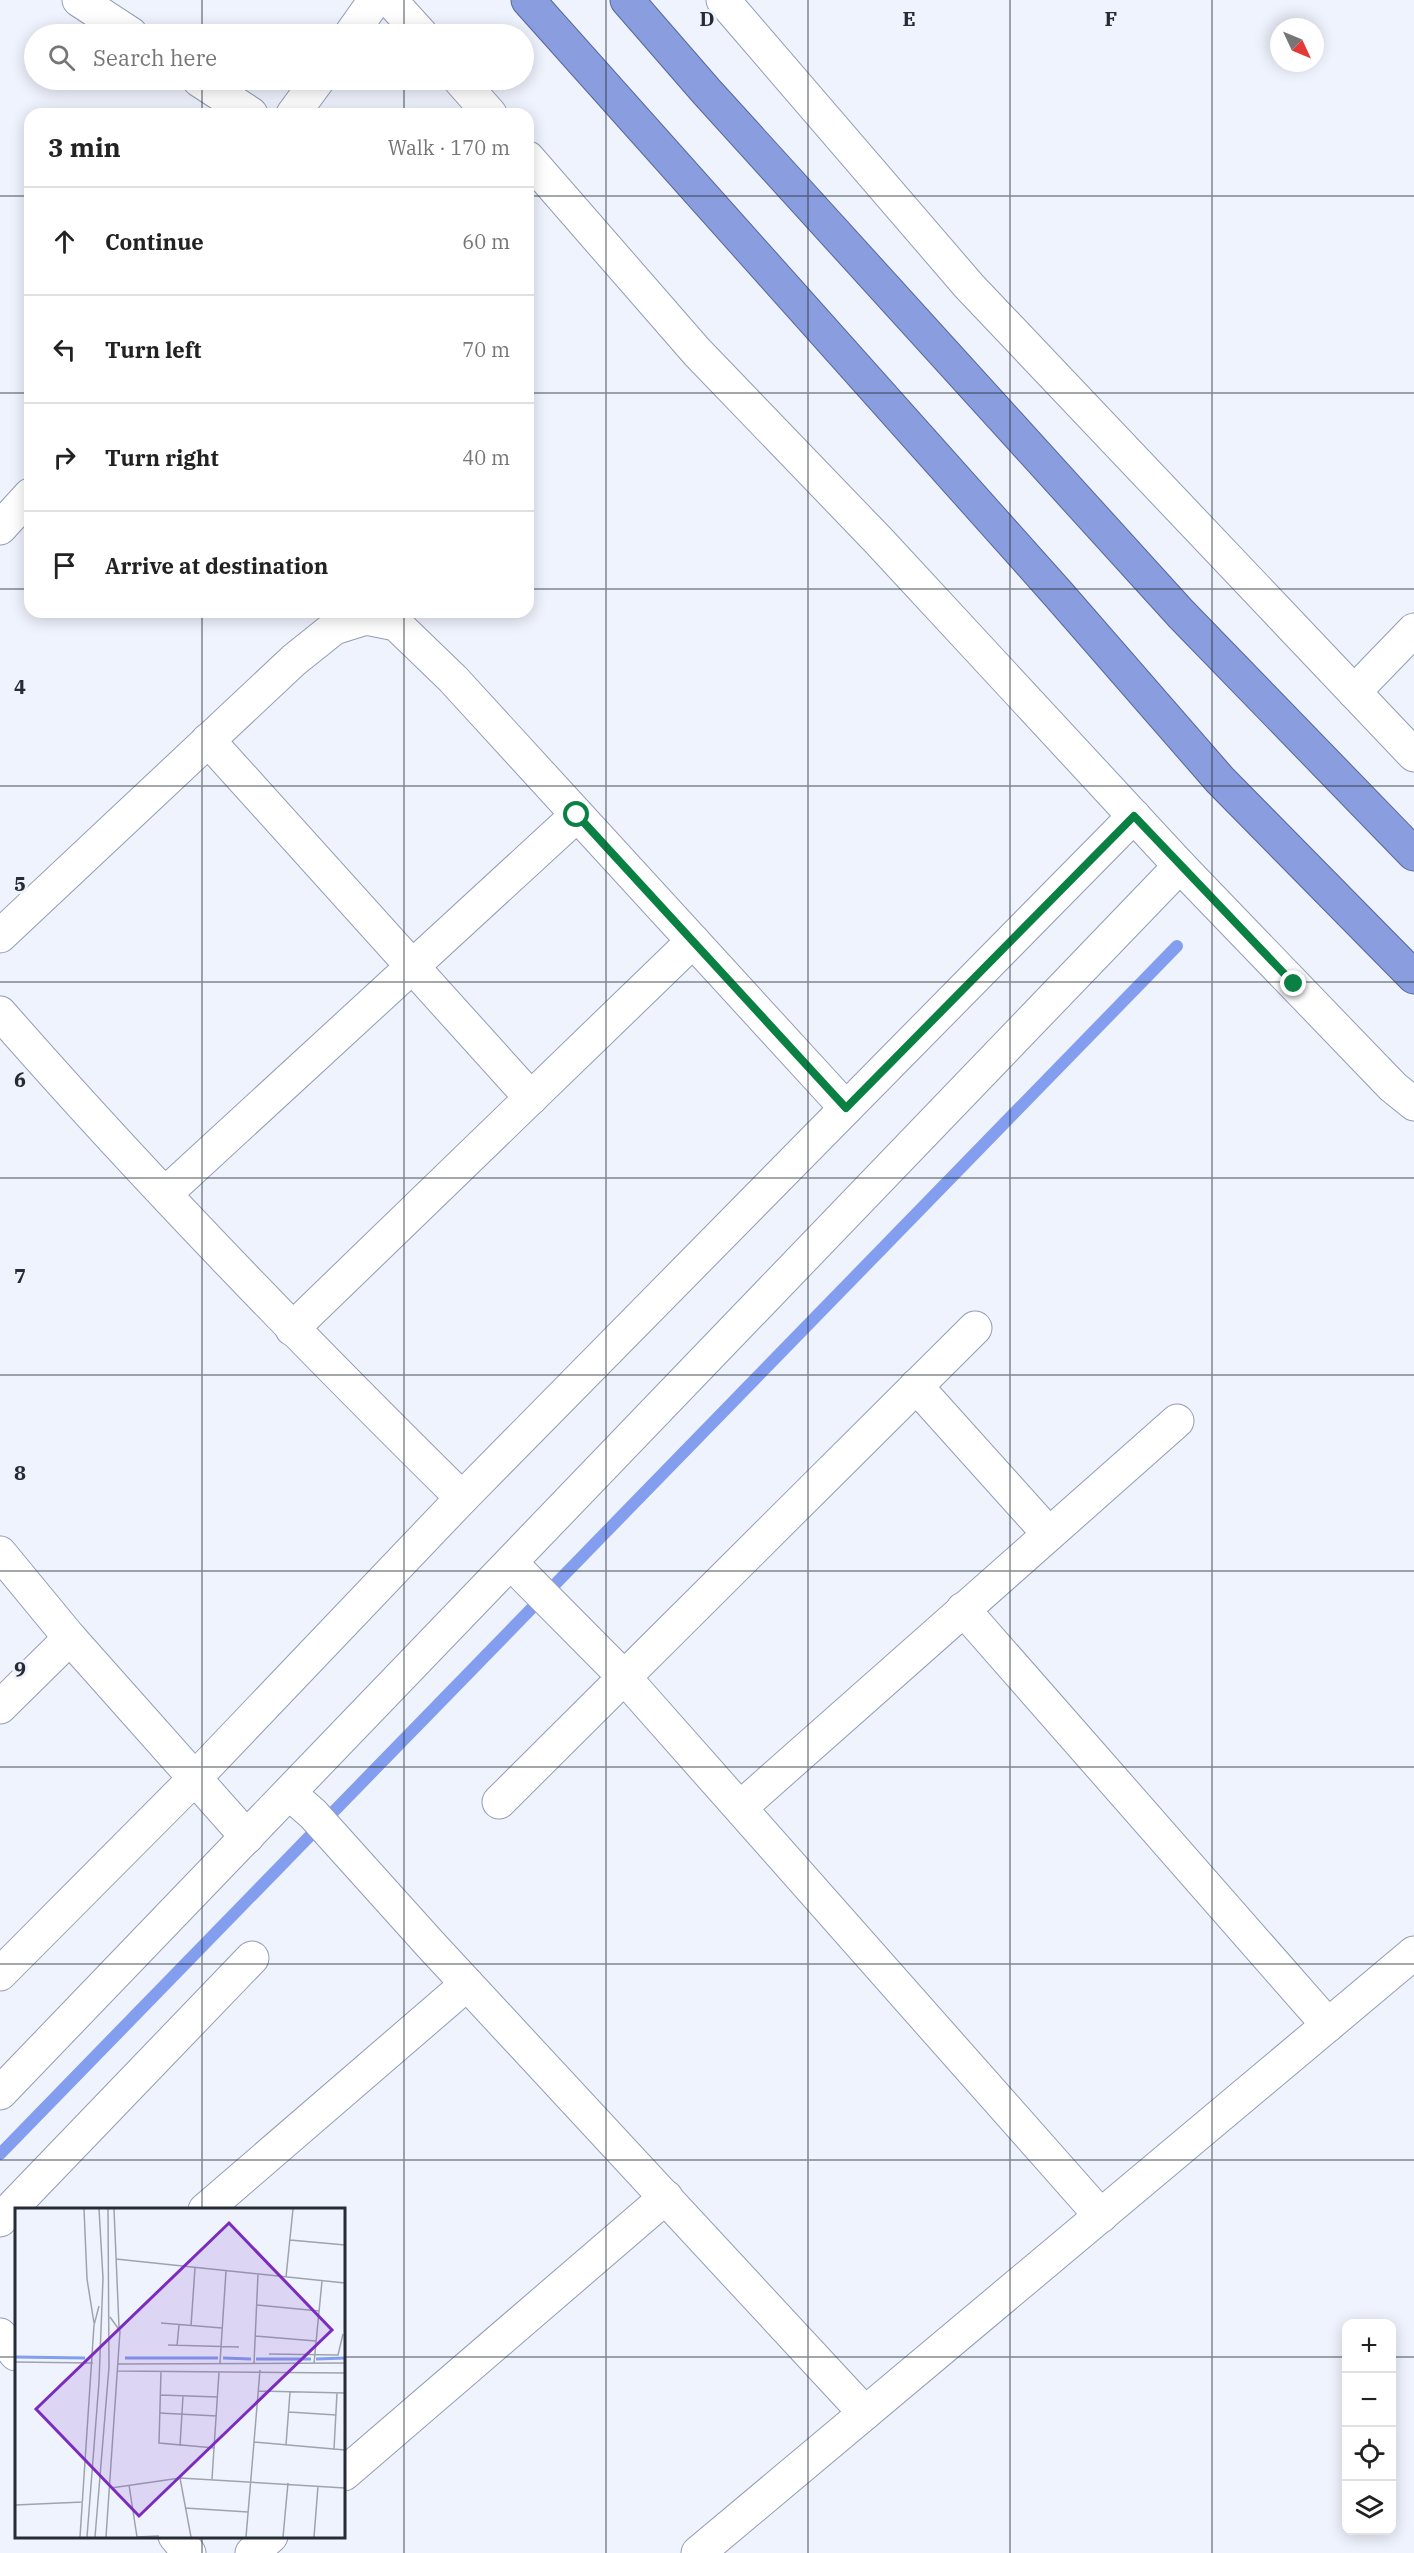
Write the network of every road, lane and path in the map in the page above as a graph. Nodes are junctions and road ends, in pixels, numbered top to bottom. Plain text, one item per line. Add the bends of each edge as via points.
1 (79, 0) edge
2 (375, 0) edge
3 (390, 0) edge
4 (528, 0) edge
5 (627, 0) edge
6 (723, 0) edge
7 (116, 24) edge
8 (358, 24) edge
9 (412, 24) edge
10 (214, 90) edge
11 (311, 90) edge
12 (469, 90) edge
13 (242, 108) edge
14 (297, 108) edge
15 (485, 108) edge
16 (534, 165) edge
17 (24, 502) edge
18 (0, 528) edge
19 (1414, 630) edge
20 (1354, 692) junction
21 (208, 740) junction
22 (1414, 755) edge
23 (577, 815) junction
24 (1134, 816) junction
25 (1414, 854) edge
26 (1180, 866) junction
27 (0, 936) edge
28 (693, 941) junction
29 (412, 966) junction
30 (1414, 977) edge
31 (0, 1013) edge
32 (531, 1098) junction
33 (1414, 1104) edge
34 (846, 1108) junction
35 (165, 1194) junction
36 (975, 1328) dead end
37 (292, 1329) junction
38 (916, 1386) junction
39 (1177, 1420) dead end
40 (462, 1498) junction
41 (1049, 1533) junction
42 (0, 1553) edge
43 (511, 1563) junction
44 (963, 1609) junction
45 (70, 1638) junction
46 (624, 1677) junction
47 (0, 1707) edge
48 (195, 1778) junction
49 (499, 1802) dead end
50 (301, 1804) junction
51 (741, 1807) junction
52 (248, 1837) junction
53 (1414, 1953) edge
54 (252, 1958) dead end
55 (0, 1974) edge
56 (466, 1984) junction
57 (1328, 2025) junction
58 (0, 2093) edge
59 (666, 2197) junction
60 (207, 2208) edge
61 (1101, 2216) junction
62 (0, 2220) edge
63 (0, 2335) edge
64 (15, 2353) edge
65 (865, 2413) junction
66 (345, 2473) edge
67 (177, 2538) edge
68 (269, 2538) edge
69 (189, 2553) edge
70 (252, 2553) edge
71 (698, 2553) edge

1 - 7 street
2 - 8 street
3 - 9 street
4 - 30 highway via 1220,780
5 - 25 highway via 1181,614
6 - 20 street via 969,286
10 - 13 street
11 - 14 street
12 - 15 street
16 - 24 street via 697,352
17 - 18 street
19 - 20 street
20 - 22 street
21 - 23 street via 334,628 366,618 396,624 453,679
21 - 27 street
21 - 29 street
23 - 28 street
23 - 29 street
24 - 26 street
24 - 34 street
26 - 33 street via 1393,1087
26 - 43 street
28 - 32 street
28 - 34 street
29 - 32 street
29 - 35 street
31 - 35 street
32 - 37 street
34 - 40 street
35 - 37 street
36 - 38 street
37 - 40 street
38 - 41 street
38 - 46 street
39 - 41 street
40 - 48 street
41 - 44 street
42 - 45 street
43 - 46 street
43 - 50 street
44 - 51 street
44 - 57 street
45 - 47 street
45 - 48 street
46 - 49 street
46 - 51 street
48 - 52 street
48 - 55 street
50 - 52 street
50 - 56 street
51 - 61 street
52 - 58 street
53 - 57 street
54 - 62 street
56 - 59 street
56 - 60 street
57 - 61 street
59 - 65 street
59 - 66 street
61 - 65 street
63 - 64 street
65 - 71 street
67 - 69 street
68 - 70 street

